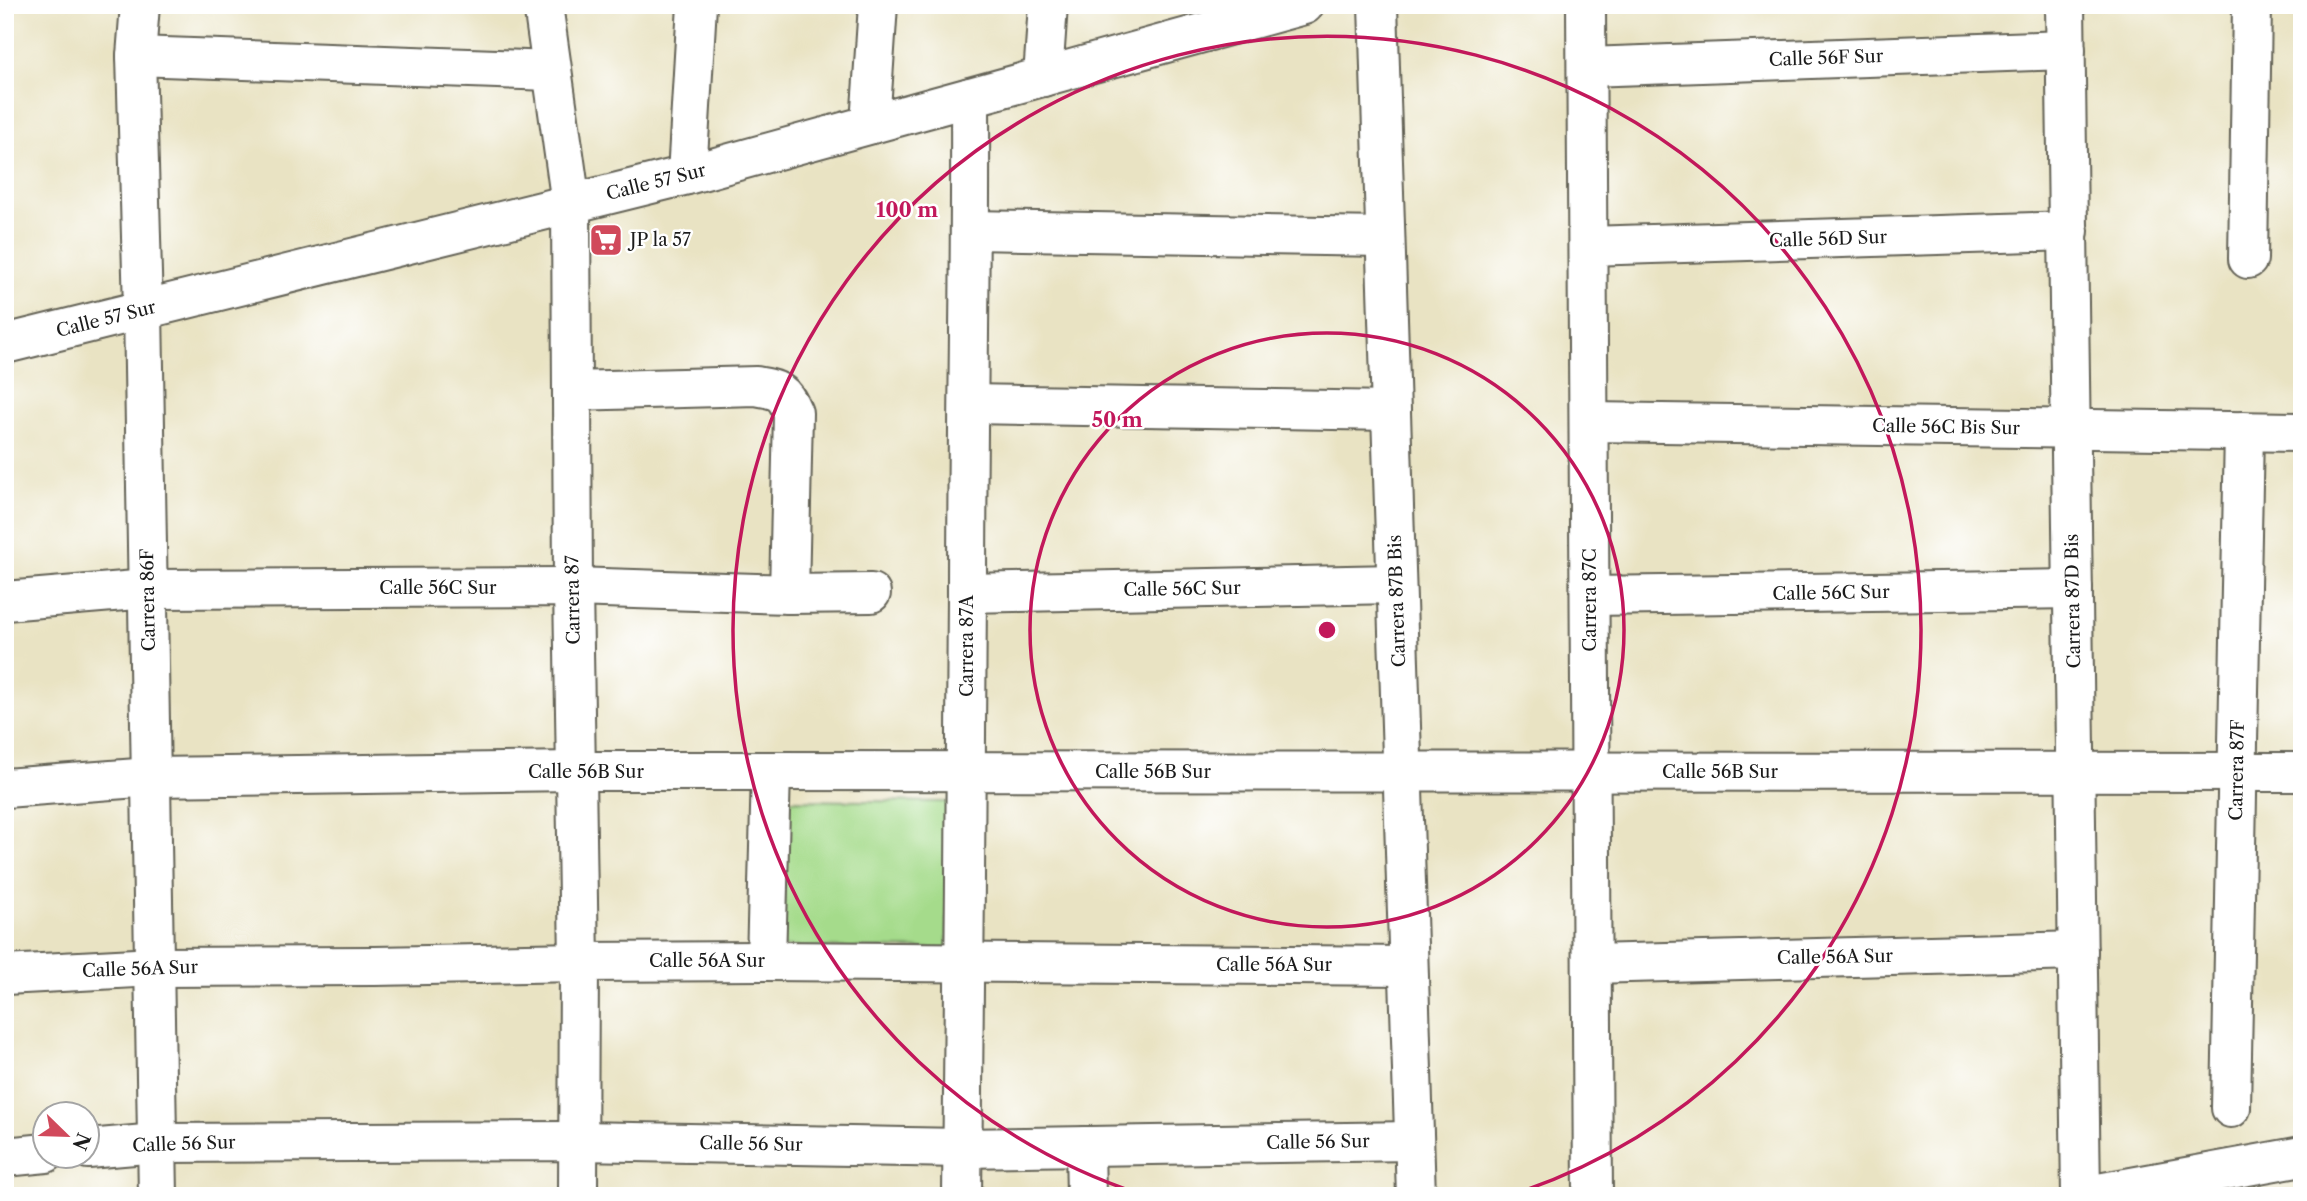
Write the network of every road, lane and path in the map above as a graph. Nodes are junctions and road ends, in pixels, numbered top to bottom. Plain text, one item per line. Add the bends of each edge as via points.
1 (140, 5) edge
2 (543, 5) edge
3 (697, 5) edge
4 (878, 5) edge
5 (1048, 5) edge
6 (1304, 5) edge
7 (1378, 5) edge
8 (1587, 5) edge
9 (2065, 5) edge
10 (2252, 5) edge
11 (2066, 50) junction
12 (136, 56) junction
13 (1587, 67) junction
14 (552, 71) junction
15 (1043, 77) junction
16 (970, 97) junction
17 (870, 124) junction
18 (687, 174) junction
19 (571, 204) junction
20 (971, 230) junction
21 (2068, 231) junction
22 (1385, 237) junction
23 (1588, 246) junction
24 (2248, 259) dead end
25 (143, 310) junction
26 (5, 344) edge
27 (572, 391) junction
28 (969, 404) junction
29 (1391, 411) junction
30 (1589, 422) junction
31 (2071, 429) junction
32 (2244, 431) junction
33 (2302, 432) edge
34 (1396, 584) junction
35 (573, 587) junction
36 (148, 589) junction
37 (2073, 589) junction
38 (871, 593) dead end
39 (967, 593) junction
40 (789, 594) junction
41 (1590, 596) junction
42 (5, 601) edge
43 (577, 771) junction
44 (771, 771) junction
45 (1591, 771) junction
46 (967, 772) junction
47 (1402, 772) junction
48 (2076, 772) junction
49 (2237, 772) junction
50 (2302, 772) edge
51 (151, 777) junction
52 (5, 788) edge
53 (2078, 951) junction
54 (766, 961) junction
55 (579, 962) junction
56 (963, 962) junction
57 (1592, 964) junction
58 (1408, 966) junction
59 (154, 967) junction
60 (5, 975) edge
61 (2231, 1108) dead end
62 (579, 1141) junction
63 (1414, 1141) junction
64 (157, 1143) junction
65 (1085, 1146) junction
66 (102, 1148) edge
67 (962, 1148) junction
68 (32, 1154) edge
69 (2302, 1156) edge
70 (5, 1157) edge
71 (158, 1196) edge
72 (578, 1196) edge
73 (962, 1196) edge
74 (1086, 1196) edge
75 (1416, 1196) edge
76 (1593, 1196) edge
77 (2082, 1196) edge

1 - 12 street, Carrera 86F
2 - 14 street, Carrera 87
3 - 18 street
4 - 17 street
5 - 15 street
6 - 15 street, Calle 57 Sur
7 - 22 street, Carrera 87B Bis
8 - 13 street, Carrera 87C
9 - 11 street, Carrera 87D Bis
10 - 24 street
11 - 13 street, Calle 56F Sur
11 - 21 street, Carrera 87D Bis
12 - 14 street
12 - 25 street, Carrera 86F
13 - 23 street, Carrera 87C
14 - 19 street, Carrera 87
15 - 16 street, Calle 57 Sur
16 - 17 street, Calle 57 Sur
16 - 20 street, Carrera 87A
17 - 18 street, Calle 57 Sur
18 - 19 street, Calle 57 Sur
19 - 25 street, Calle 57 Sur
19 - 27 street, Carrera 87
20 - 22 street
20 - 28 street, Carrera 87A
21 - 23 street, Calle 56D Sur
21 - 31 street, Carrera 87D Bis
22 - 29 street, Carrera 87B Bis
23 - 30 street, Carrera 87C
25 - 26 street, Calle 57 Sur
25 - 36 street, Carrera 86F
27 - 35 street, Carrera 87
27 - 40 street via 756,386 778,390 788,399 793,413
28 - 29 street
28 - 39 street, Carrera 87A
29 - 34 street, Carrera 87B Bis
30 - 31 street, Calle 56C Bis Sur
30 - 41 street, Carrera 87C
31 - 32 street, Calle 56C Bis Sur
31 - 37 street, Carrera 87D Bis
32 - 33 street, Calle 56C Bis Sur
32 - 49 street, Carrera 87F
34 - 39 street, Calle 56C Sur
34 - 47 street, Carrera 87B Bis
35 - 36 street, Calle 56C Sur
35 - 40 street, Calle 56C Sur
35 - 43 street, Carrera 87
36 - 42 street, Calle 56C Sur
36 - 51 street, Carrera 86F
37 - 41 street, Calle 56C Sur
37 - 48 street, Carrera 87D Bis
38 - 40 street, Calle 56C Sur
39 - 46 street, Carrera 87A
41 - 45 street, Carrera 87C
43 - 44 street, Calle 56B Sur
43 - 51 street, Calle 56B Sur
43 - 55 street, Carrera 87
44 - 46 street, Calle 56B Sur
44 - 54 street
45 - 47 street, Calle 56B Sur
45 - 48 street, Calle 56B Sur
45 - 57 street, Carrera 87C
46 - 47 street, Calle 56B Sur
46 - 56 street, Carrera 87A
47 - 58 street, Carrera 87B Bis
48 - 49 street, Calle 56B Sur
48 - 53 street, Carrera 87D Bis
49 - 50 street, Calle 56B Sur
49 - 61 street, Carrera 87F
51 - 52 street, Calle 56B Sur
51 - 59 street, Carrera 86F
53 - 57 street, Calle 56A Sur
53 - 77 street, Carrera 87D Bis
54 - 55 street, Calle 56A Sur
54 - 56 street, Calle 56A Sur
55 - 59 street, Calle 56A Sur
55 - 62 street, Carrera 87
56 - 58 street, Calle 56A Sur
56 - 67 street, Carrera 87A
57 - 76 street, Carrera 87C
58 - 63 street, Carrera 87B Bis
59 - 60 street, Calle 56A Sur
59 - 64 street, Carrera 86F
62 - 64 street, Calle 56 Sur
62 - 67 street, Calle 56 Sur
62 - 72 street, Carrera 87
63 - 65 street, Calle 56 Sur
63 - 75 street, Carrera 87B Bis
64 - 66 street, Calle 56 Sur
64 - 71 street, Carrera 86F
65 - 67 street, Calle 56 Sur
65 - 74 street
67 - 73 street, Carrera 87A
68 - 70 street
69 - 77 street

